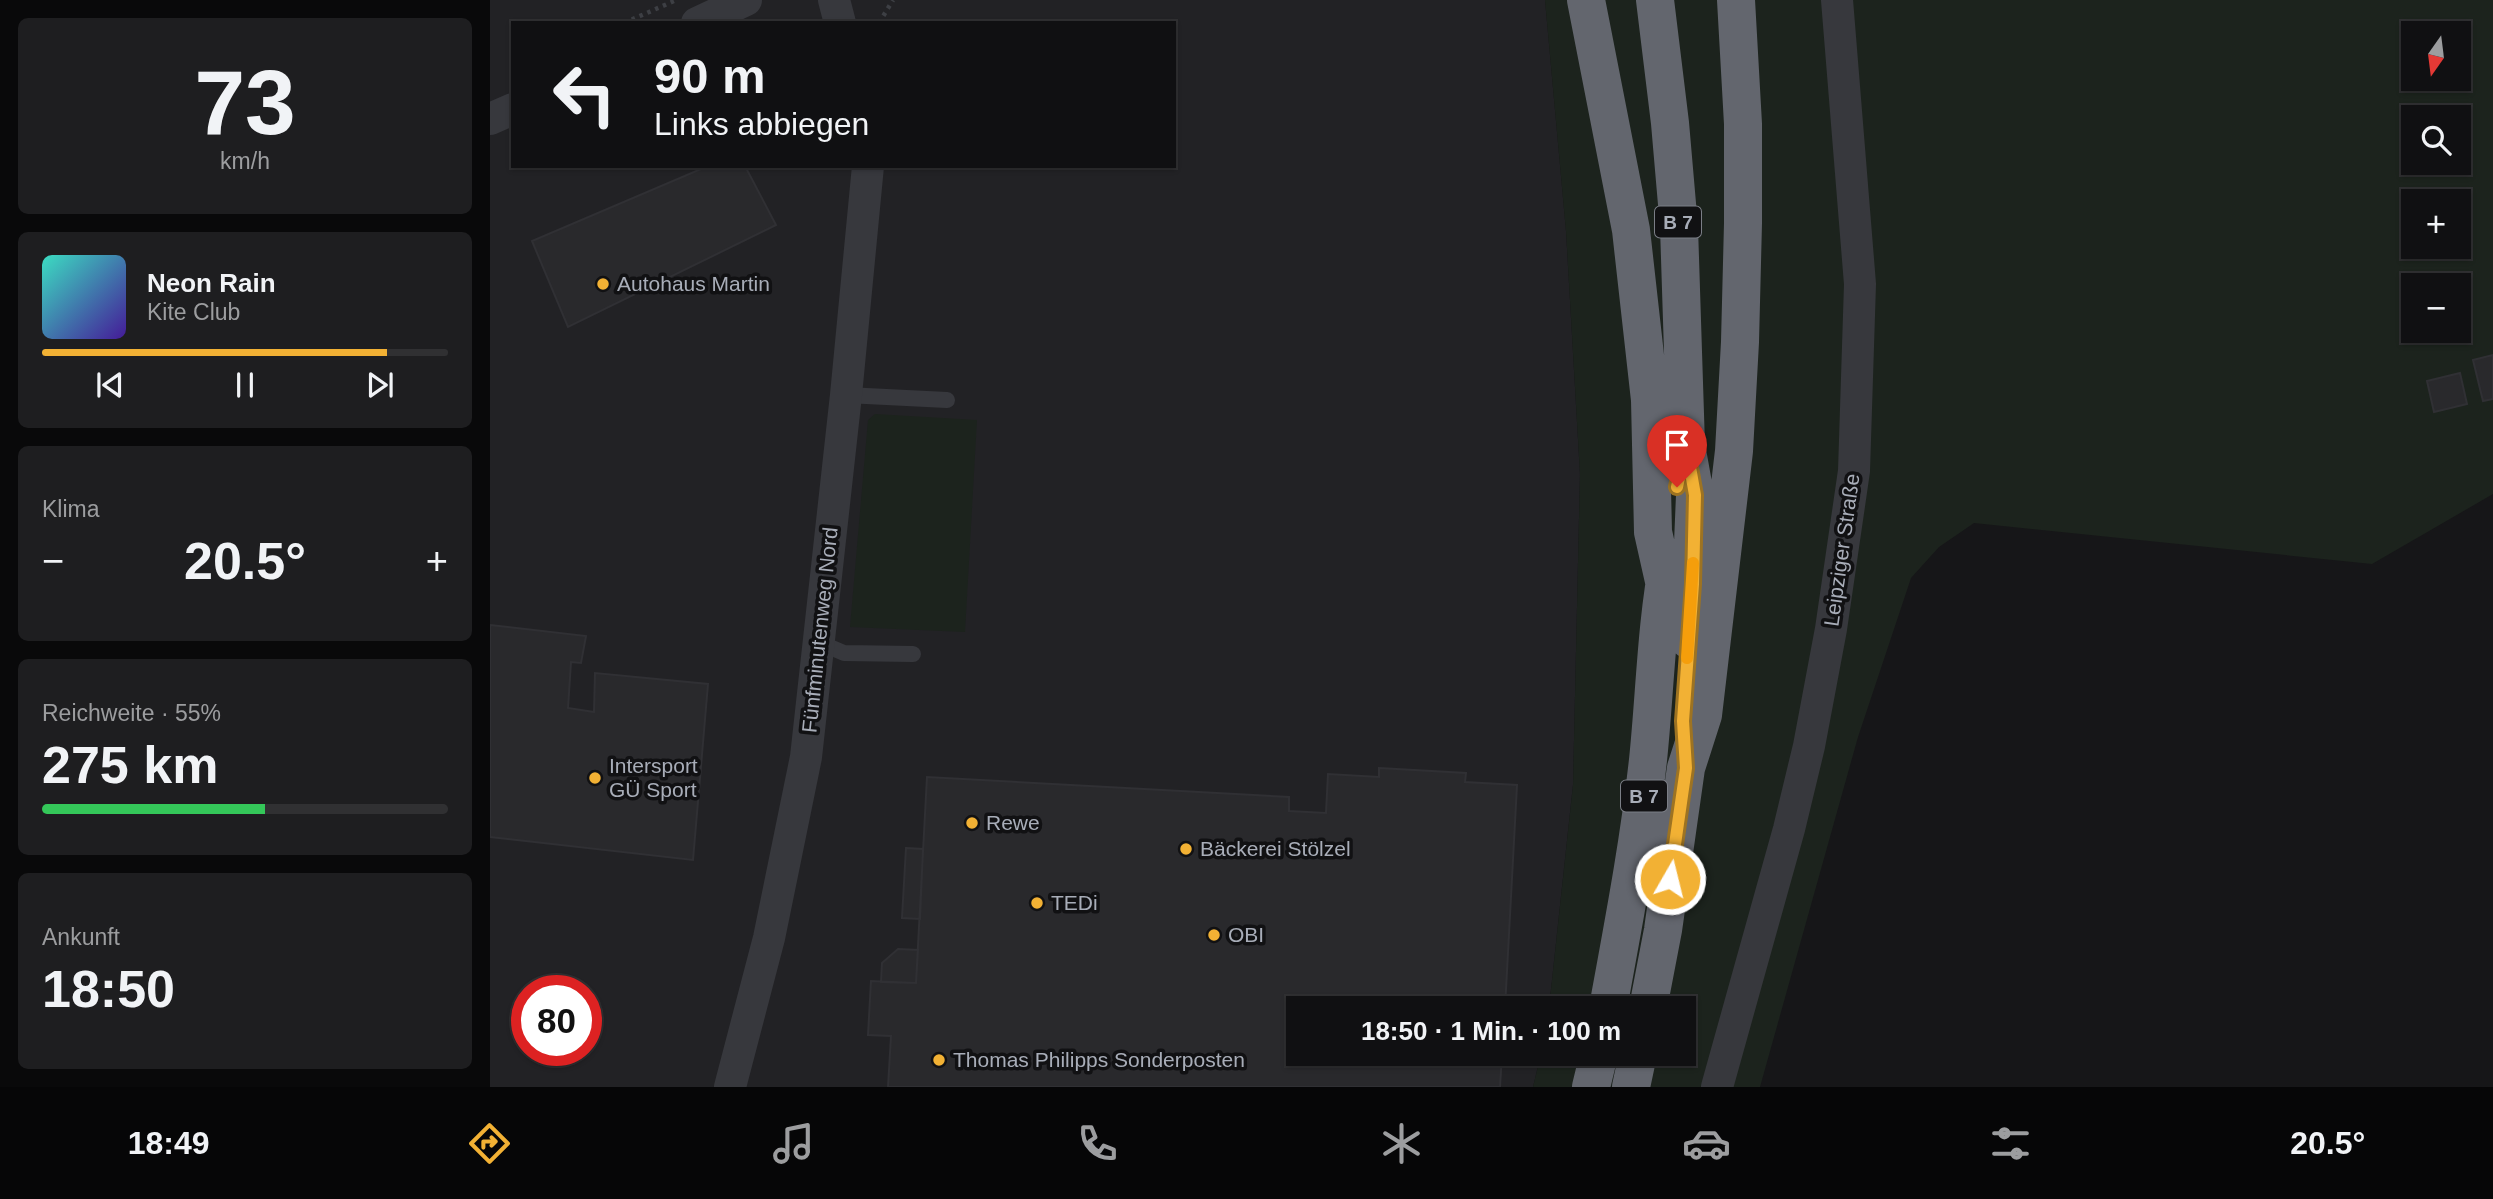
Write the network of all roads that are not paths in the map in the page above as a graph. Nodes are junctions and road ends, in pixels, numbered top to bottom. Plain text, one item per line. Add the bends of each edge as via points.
1 (746, 0) edge
2 (834, 0) edge
3 (1586, 0) edge
4 (1655, 0) edge
5 (1736, 0) edge
6 (1837, 0) edge
7 (701, 21) edge
8 (839, 21) edge
9 (511, 110) edge
10 (490, 119) edge
11 (868, 168) edge
12 (846, 396) junction
13 (947, 400) dead end
14 (1686, 445) junction
15 (1664, 581) junction
16 (818, 642) junction
17 (913, 654) dead end
18 (1686, 768) junction
19 (1610, 996) edge
20 (1650, 996) edge
21 (1596, 1066) edge
22 (1636, 1066) edge
23 (730, 1087) edge
24 (1591, 1087) edge
25 (1631, 1087) edge
26 (1717, 1087) edge

1 - 7 street
2 - 8 street
3 - 15 highway via 1632,242 1650,400 1653,531
4 - 14 highway, B 7 via 1679,227
5 - 18 highway via 1743,223 1734,451 1703,715
6 - 26 street, Leipziger Straße via 1860,284 1854,471 1809,746
9 - 10 street
11 - 12 street, Fünfminutenweg Nord
12 - 13 lane
12 - 16 street, Fünfminutenweg Nord
14 - 15 highway, B 7
14 - 18 highway, B 7 via 1695,495 1683,721
15 - 19 highway, B 7 via 1643,800
16 - 17 lane via 844,653
16 - 23 street, Fünfminutenweg Nord via 807,757 769,938
18 - 20 highway, B 7
21 - 24 highway
22 - 25 highway

